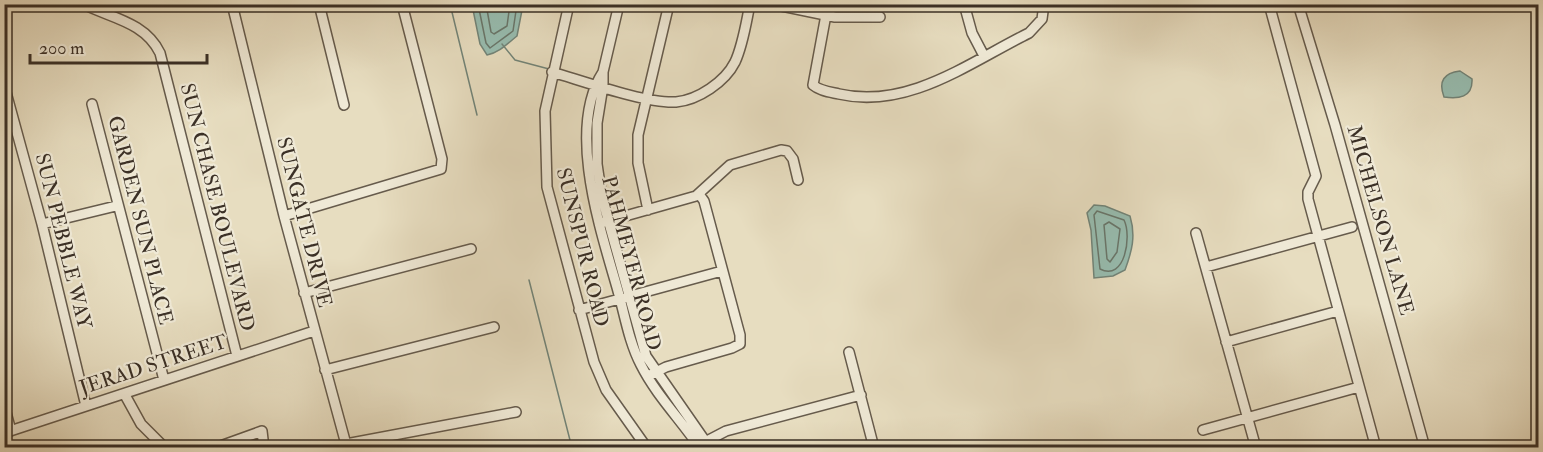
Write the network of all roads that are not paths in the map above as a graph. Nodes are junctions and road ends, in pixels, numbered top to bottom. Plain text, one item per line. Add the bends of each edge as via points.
1 (83, 4) edge
2 (232, 4) edge
3 (319, 4) edge
4 (402, 4) edge
5 (569, 4) edge
6 (620, 4) edge
7 (669, 4) edge
8 (750, 4) edge
9 (772, 4) edge
10 (828, 4) edge
11 (964, 4) edge
12 (1044, 4) edge
13 (1269, 4) edge
14 (1298, 4) edge
15 (826, 16) junction
16 (880, 16) dead end
17 (984, 56) junction
18 (552, 72) junction
19 (4, 85) edge
20 (599, 85) junction
21 (647, 97) junction
22 (92, 104) dead end
23 (344, 105) dead end
24 (798, 180) dead end
25 (699, 194) junction
26 (116, 206) junction
27 (648, 210) junction
28 (284, 216) junction
29 (603, 222) junction
30 (42, 224) junction
31 (1352, 227) dead end
32 (1196, 233) dead end
33 (1318, 236) junction
34 (471, 249) dead end
35 (1206, 267) junction
36 (722, 271) junction
37 (304, 293) junction
38 (624, 297) junction
39 (579, 310) junction
40 (1338, 311) junction
41 (494, 327) dead end
42 (314, 331) junction
43 (1226, 342) junction
44 (849, 352) dead end
45 (237, 356) junction
46 (325, 370) junction
47 (652, 374) junction
48 (164, 380) junction
49 (1359, 387) junction
50 (125, 394) junction
51 (861, 395) junction
52 (4, 405) edge
53 (86, 406) junction
54 (516, 412) dead end
55 (1247, 417) junction
56 (1203, 430) dead end
57 (8, 432) edge
58 (346, 446) edge
59 (704, 446) edge
60 (165, 447) edge
61 (215, 447) edge
62 (264, 447) edge
63 (647, 447) edge
64 (874, 447) edge
65 (1256, 447) edge
66 (1376, 447) edge
67 (1425, 447) edge

1 - 45 street, SUN CHASE BOULEVARD via 137,27 160,53
2 - 28 street, SUNGATE DRIVE
3 - 23 street
4 - 28 street via 442,166 438,171
5 - 18 street, SUNSPUR ROAD
6 - 20 street, PAHMEYER ROAD
7 - 21 street
8 - 21 street via 735,62 718,83 680,102
9 - 15 street
10 - 15 street
11 - 17 street
12 - 17 street via 1042,19 1035,29
13 - 33 street via 1314,166 1316,176 1308,199
14 - 67 street, MICHELSON LANE
15 - 16 street
15 - 17 street via 813,85 853,97 891,96 918,89
18 - 20 street
18 - 39 street, SUNSPUR ROAD via 544,111 544,167 550,205
19 - 30 street, SUN PEBBLE WAY
20 - 21 street
20 - 29 street, PAHMEYER ROAD via 590,109 587,153 591,186
21 - 27 street via 637,148
22 - 26 street, GARDEN SUN PLACE
24 - 25 street via 788,151 730,165
25 - 27 street
25 - 36 street
26 - 30 street
26 - 48 street, GARDEN SUN PLACE
27 - 29 street
28 - 37 street, SUNGATE DRIVE
29 - 38 street, PAHMEYER ROAD
30 - 53 street, SUN PEBBLE WAY
31 - 33 street
32 - 35 street
33 - 35 street
33 - 40 street
34 - 37 street
35 - 43 street
36 - 38 street
36 - 47 street via 740,344
37 - 42 street, SUNGATE DRIVE
38 - 39 street
38 - 47 street, PAHMEYER ROAD
39 - 63 street, SUNSPUR ROAD via 601,381
40 - 43 street
40 - 49 street
41 - 46 street
42 - 45 street, JERAD STREET
42 - 46 street, SUNGATE DRIVE
43 - 55 street
44 - 51 street
45 - 48 street, JERAD STREET
46 - 58 street, SUNGATE DRIVE
47 - 59 street, PAHMEYER ROAD
48 - 50 street, JERAD STREET
49 - 55 street
49 - 66 street
50 - 53 street, JERAD STREET
50 - 60 street via 141,424
51 - 59 street via 726,431
51 - 64 street
52 - 57 street
53 - 57 street, JERAD STREET
54 - 58 street
55 - 56 street
55 - 65 street
61 - 62 street via 262,431

